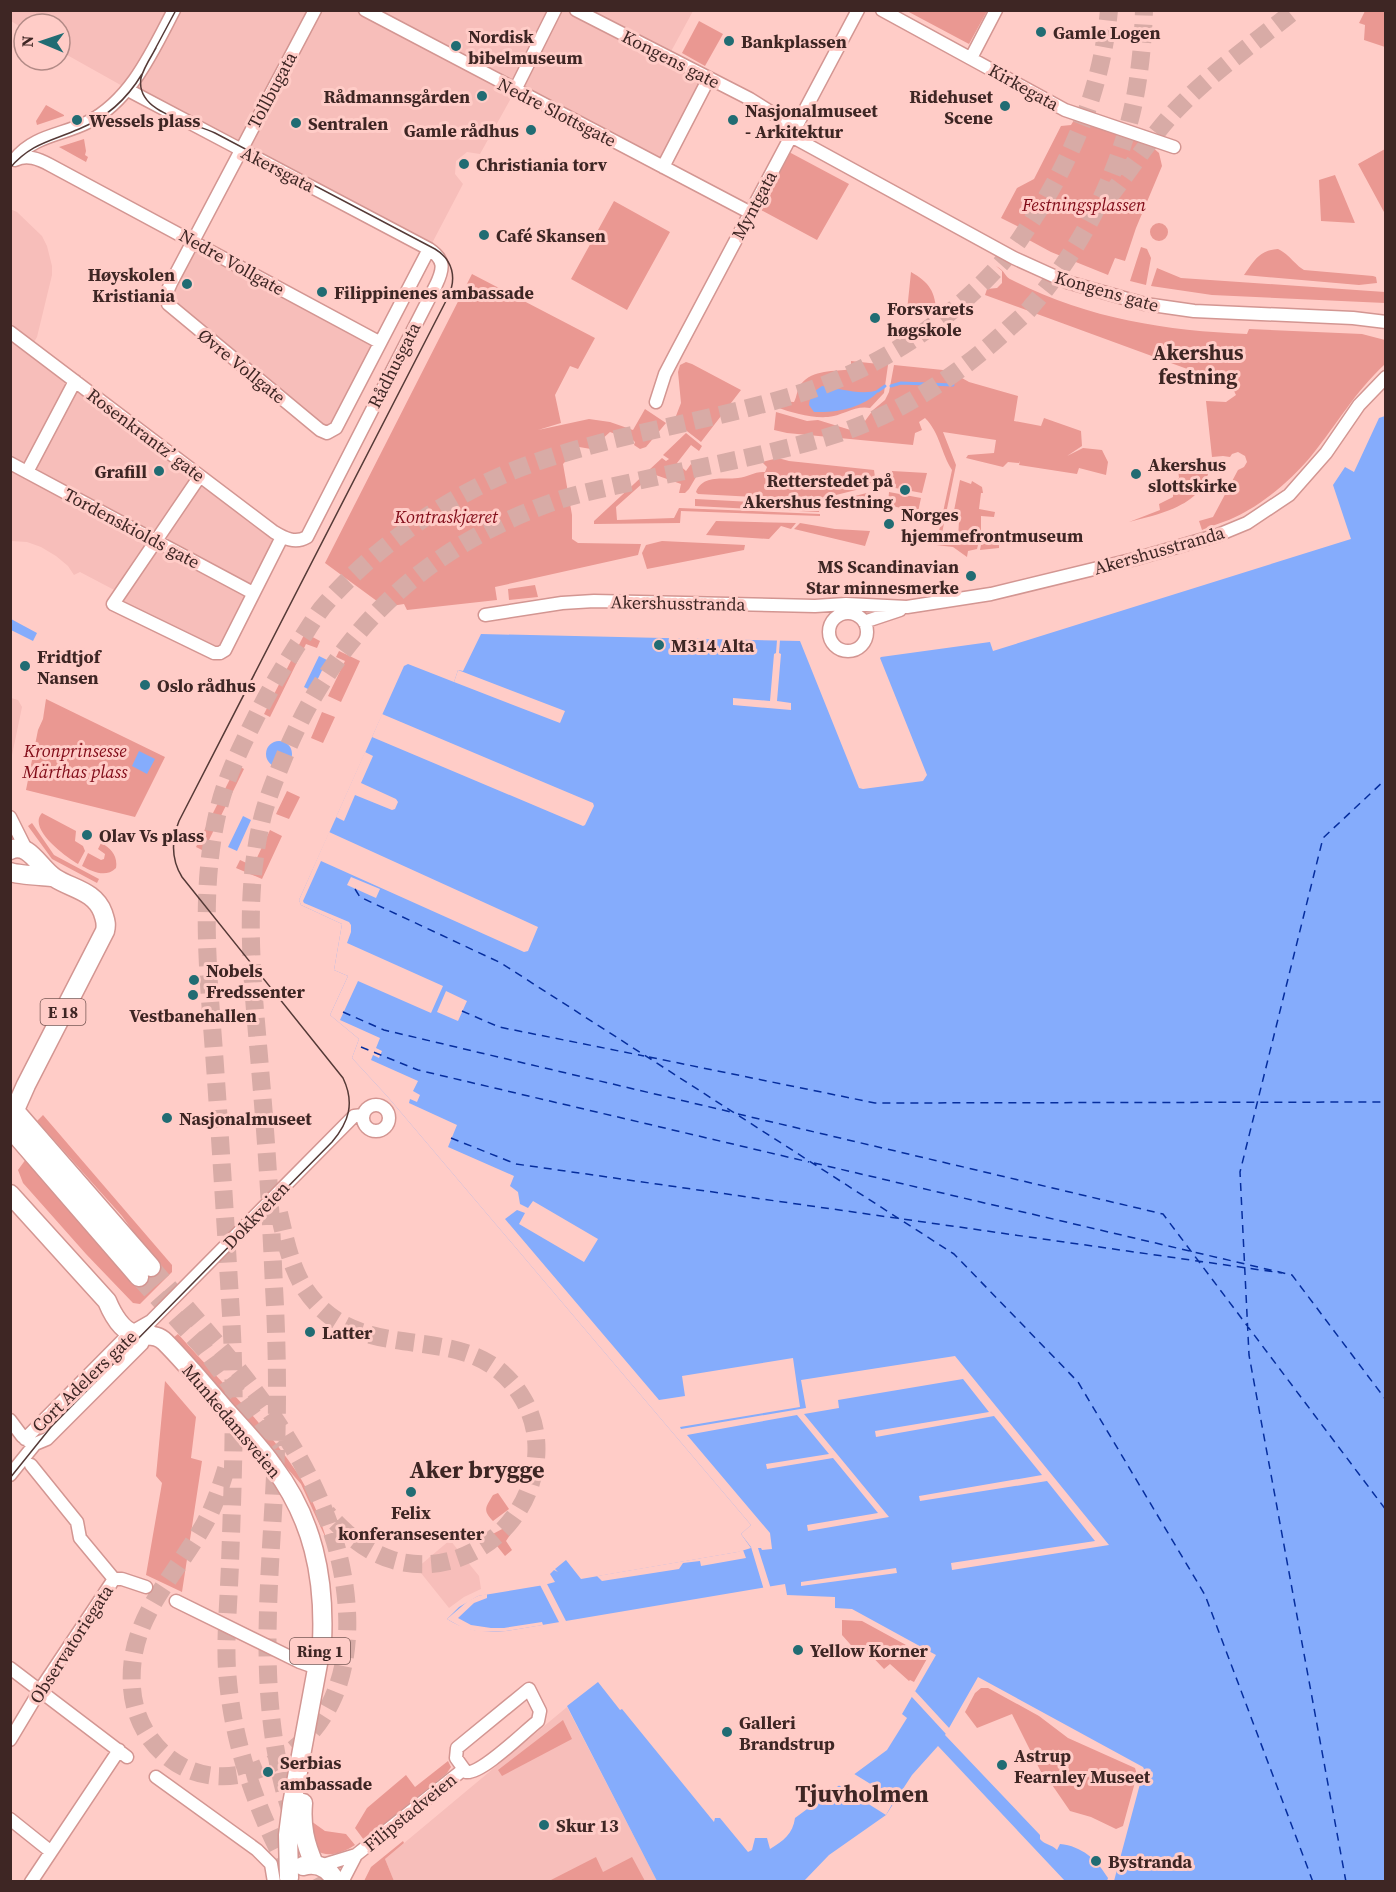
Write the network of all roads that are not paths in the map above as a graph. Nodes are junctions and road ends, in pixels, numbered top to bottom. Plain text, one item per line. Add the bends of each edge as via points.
1 (174, 10) edge
2 (315, 10) edge
3 (365, 10) edge
4 (555, 10) edge
5 (576, 10) edge
6 (858, 10) edge
7 (882, 10) edge
8 (996, 10) edge
9 (970, 58) junction
10 (709, 78) junction
11 (128, 90) junction
12 (515, 90) junction
13 (793, 132) junction
14 (1173, 147) dead end
15 (241, 150) junction
16 (13, 162) edge
17 (663, 167) junction
18 (749, 212) junction
19 (193, 241) junction
20 (429, 249) junction
21 (166, 299) joint
22 (1386, 322) edge
23 (10, 332) edge
24 (379, 342) junction
25 (1386, 377) edge
26 (75, 381) junction
27 (656, 402) dead end
28 (320, 430) joint
29 (10, 463) edge
30 (27, 472) junction
31 (200, 476) junction
32 (282, 537) junction
33 (155, 540) junction
34 (253, 593) junction
35 (907, 607) junction
36 (486, 615) dead end
37 (864, 622) dead end
38 (10, 817) edge
39 (23, 852) edge
40 (15, 874) edge
41 (53, 877) junction
42 (103, 913) junction
43 (10, 1093) edge
44 (363, 1115) dead end
45 (12, 1118) edge
46 (10, 1194) edge
47 (145, 1272) tunnel mouth
48 (143, 1329) junction
49 (12, 1423) edge
50 (30, 1442) junction
51 (31, 1465) dead end
52 (10, 1474) edge
53 (114, 1579) junction
54 (146, 1587) dead end
55 (176, 1601) dead end
56 (10, 1668) edge
57 (316, 1668) junction
58 (40, 1690) junction
59 (306, 1732) junction
60 (10, 1740) edge
61 (464, 1769) junction
62 (156, 1777) dead end
63 (10, 1819) edge
64 (50, 1851) junction
65 (356, 1855) junction
66 (317, 1865) junction
67 (284, 1880) edge
68 (31, 1881) edge
69 (336, 1881) edge
70 (342, 1881) edge

1 - 11 street
2 - 15 street, Tollbugata
3 - 12 street, Nedre Slottsgate
4 - 12 street
5 - 10 street, Kongens gate
6 - 13 street, Myntgata
7 - 9 street, Kirkegata
8 - 9 street
9 - 14 street, Kirkegata via 1065,110
10 - 13 street, Kongens gate via 750,99
10 - 17 street
11 - 15 street, Akersgata
11 - 16 street via 98,116 38,140
12 - 17 street, Nedre Slottsgate
13 - 18 street, Myntgata
13 - 22 street, Kongens gate via 1014,258 1086,288 1180,309
15 - 19 street, Tollbugata
15 - 20 street, Akersgata
16 - 19 street, Nedre Vollgate via 22,157 35,158
17 - 18 street, Nedre Slottsgate
18 - 27 street, Myntgata via 676,351
19 - 21 street, Tollbugata
19 - 24 street, Nedre Vollgate
20 - 24 street, Rådhusgata
20 - 32 street, Rådhusgata via 441,261 436,285 307,537
21 - 28 street, Øvre Vollgate via 172,309
23 - 26 street, Rosenkrantz’ gate
24 - 28 street, Rådhusgata via 336,428
25 - 35 street, Akershusstranda via 1359,405 1302,481 1247,523 1206,539 1057,579
26 - 30 street
26 - 31 street, Rosenkrantz’ gate
29 - 30 street, Tordenskiolds gate
30 - 33 street, Tordenskiolds gate
31 - 32 street, Rosenkrantz’ gate
31 - 33 street
32 - 34 street
33 - 34 street, Tordenskiolds gate
33 - 34 street via 113,604 220,653
35 - 36 street, Akershusstranda via 594,601
35 - 37 street, Akershusstranda
38 - 39 street
39 - 40 highway via 32,866
39 - 41 highway
40 - 41 highway
41 - 42 highway via 94,898
42 - 43 highway, E 18
42 - 45 highway, E 18 via 105,931
44 - 48 street, Dokkveien via 350,1119
45 - 47 highway
46 - 48 highway, Munkedamsveien / Ring 1 via 107,1301 122,1307
48 - 50 street, Cort Adelers gate via 142,1344 51,1435 43,1442
48 - 57 highway, Munkedamsveien / Ring 1 via 163,1340 225,1409 273,1465 297,1505 315,1552 322,1585 322,1642
49 - 50 street, Cort Adelers gate
50 - 52 street, Cort Adelers gate
51 - 53 street via 77,1522 80,1538
53 - 54 street
53 - 58 street, Observatoriegata
55 - 57 street
56 - 58 street
57 - 59 highway, Munkedamsveien / Ring 1
58 - 60 street, Observatoriegata
58 - 64 street via 123,1753
59 - 66 highway, Munkedamsveien / Ring 1 via 302,1828
59 - 67 highway, Munkedamsveien / Ring 1 via 290,1817
61 - 61 street, Filipstadveien via 468,1773 486,1764 538,1720 540,1711 529,1689 457,1748 456,1758
61 - 65 street, Filipstadveien
62 - 67 street via 257,1850
63 - 64 street
64 - 68 street
65 - 66 street, Filipstadveien
65 - 70 street, Filipstadveien
66 - 67 highway via 297,1869
66 - 69 highway via 331,1872

